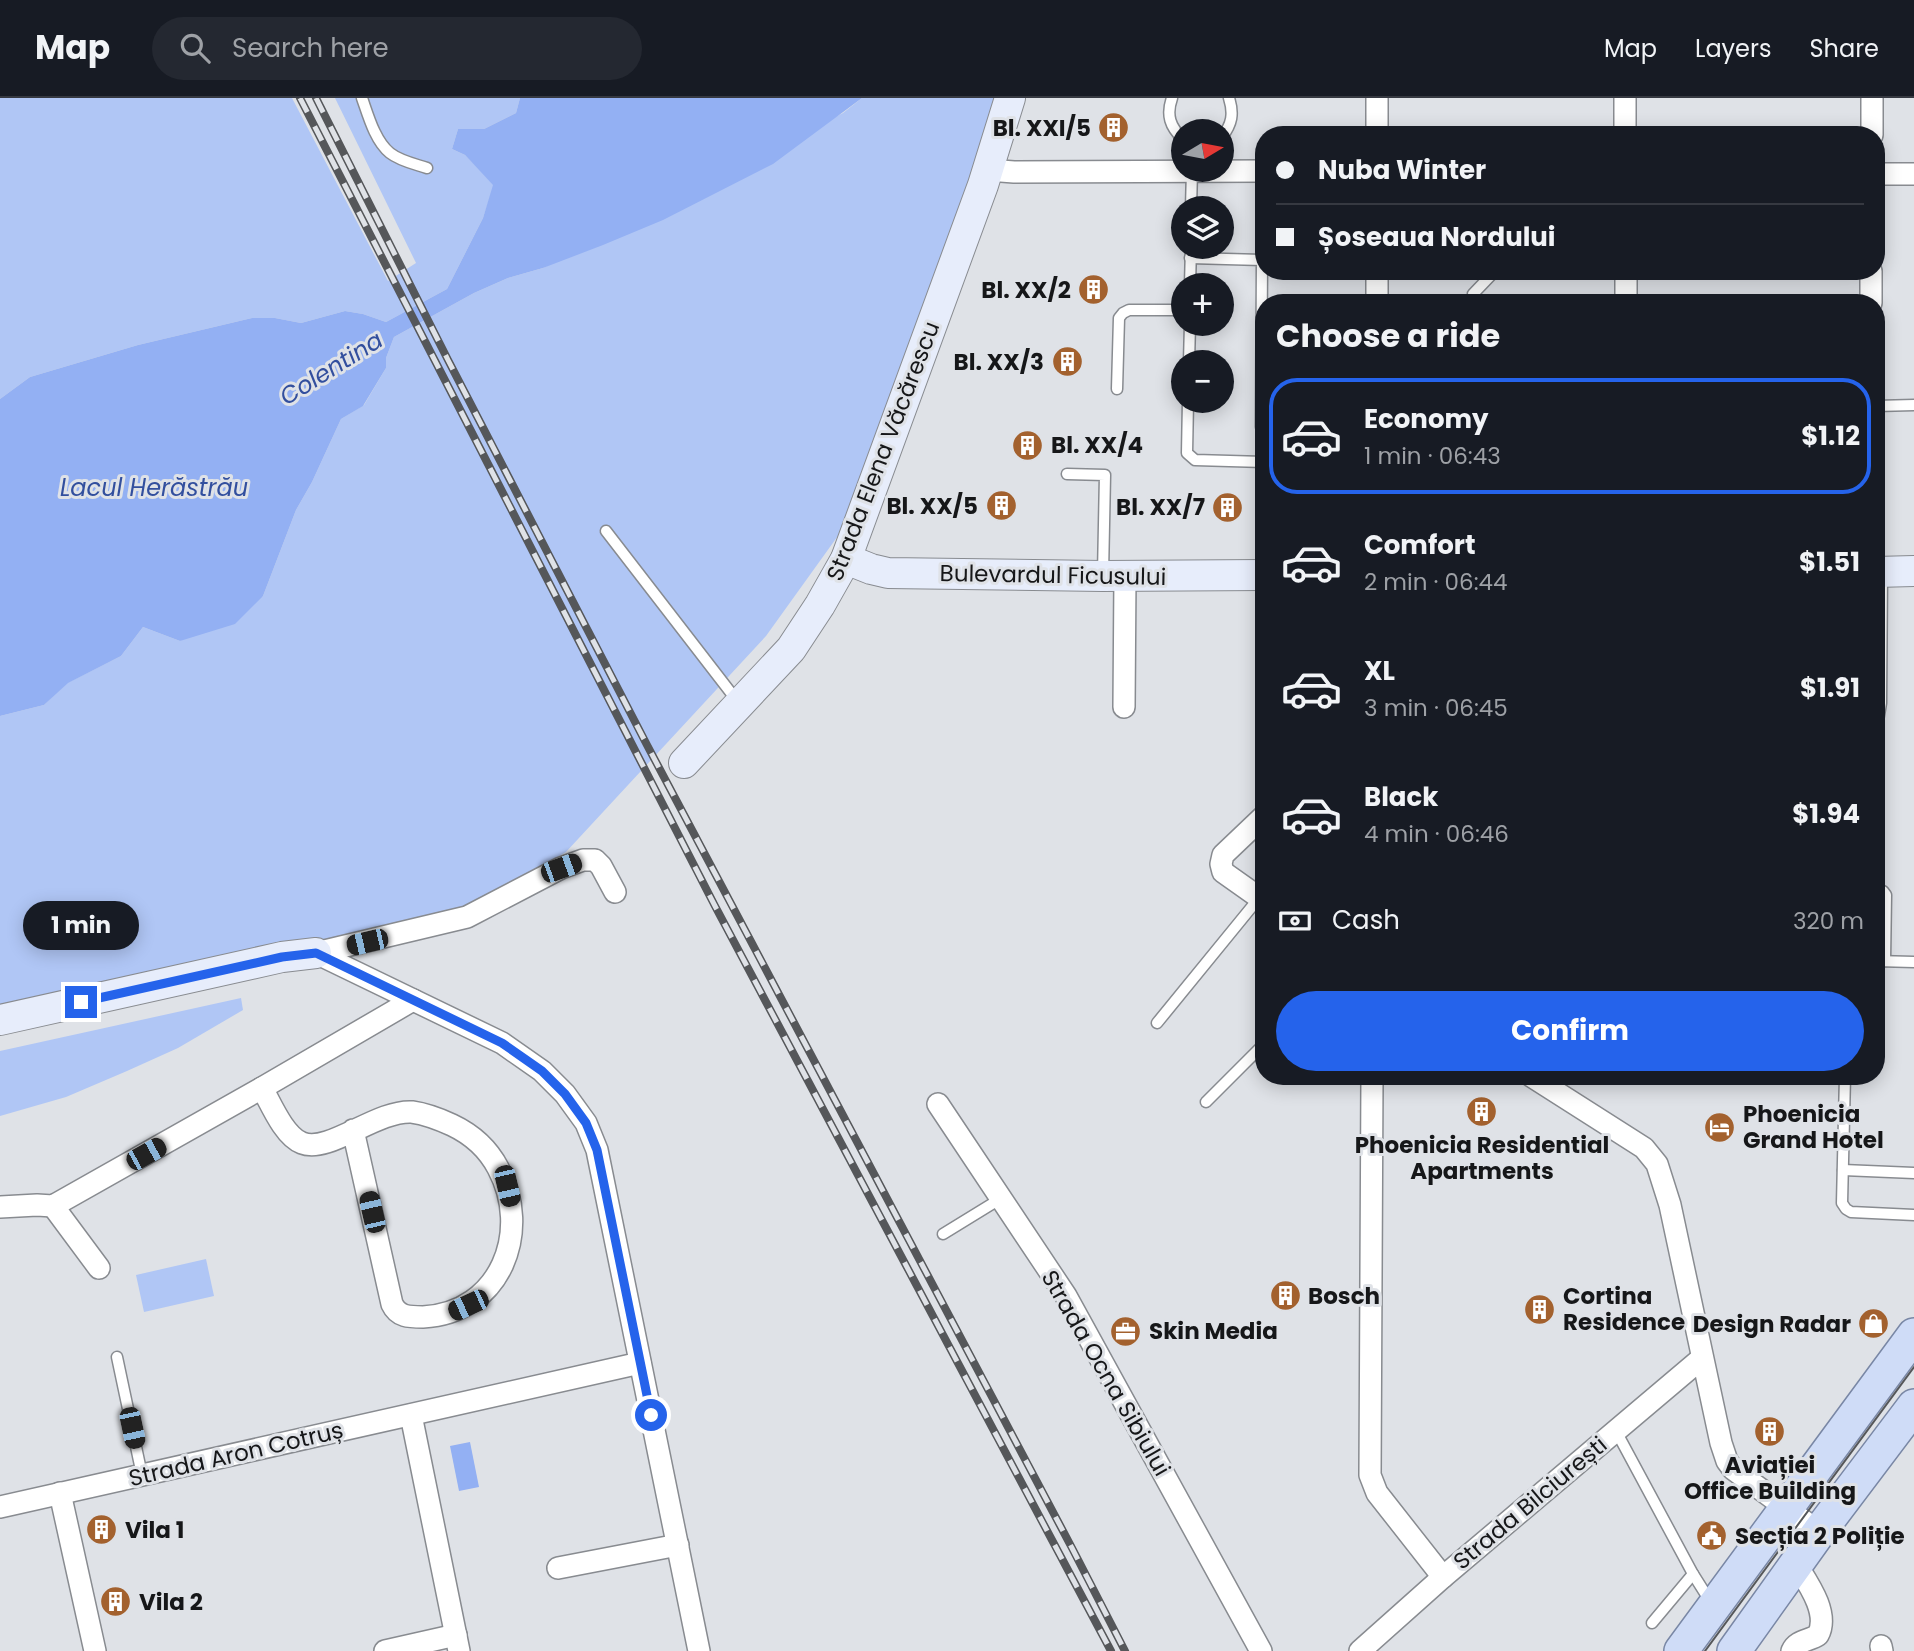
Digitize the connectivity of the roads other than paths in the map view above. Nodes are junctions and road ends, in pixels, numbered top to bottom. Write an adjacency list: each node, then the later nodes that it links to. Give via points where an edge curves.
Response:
1 (362, 98): 13 (lane, via 374,130 390,153)
2 (1010, 98): 14 (street, Strada Elena Văcărescu)
3 (1172, 98): 9 (lane)
4 (1229, 98): 8 (lane)
5 (1377, 98): 10 (street)
6 (1625, 98): 11 (street)
7 (1872, 98): 12 (street)
8 (1232, 119)
9 (1171, 124)
10 (1377, 126)
11 (1625, 126)
12 (1872, 126)
13 (427, 168)
14 (988, 170): 15 (street); 32 (street, Strada Elena Văcărescu)
15 (1171, 170)
16 (1234, 171): 17 (street)
17 (1255, 171)
18 (1885, 174): 19 (street)
19 (1914, 174)
20 (1234, 257): 21 (lane)
21 (1255, 259)
22 (1486, 280): 23 (lane)
23 (1473, 294)
24 (1171, 310): 25 (lane, via 1129,310 1119,318)
25 (1117, 389)
26 (1914, 405): 27 (lane)
27 (1885, 406)
28 (1188, 413): 29 (lane, via 1190,457)
29 (1255, 462)
30 (1067, 474): 36 (lane, via 1105,475)
31 (606, 531): 37 (lane)
32 (846, 559): 36 (street, Bulevardul Ficusului, via 888,573); 37 (street, Strada Elena Văcărescu, via 791,649)
33 (1914, 571): 34 (street)
34 (1885, 572)
35 (1255, 575): 36 (street, Bulevardul Ficusului)
36 (1114, 576): 38 (street)
37 (739, 704): 39 (street, Strada Elena Văcărescu)
38 (1124, 707)
39 (684, 763)
40 (1255, 825): 42 (street, via 1223,855 1221,863 1223,872)
41 (614, 892): 44 (street, via 601,866 595,860 583,860 467,917)
42 (1255, 895)
43 (1255, 906): 49 (lane)
44 (316, 953): 47 (street); 48 (street)
45 (1885, 961): 46 (lane)
46 (1914, 962)
47 (413, 1000): 54 (street); 69 (street, via 502,1043 542,1071 586,1123 597,1150)
48 (0, 1020)
49 (1157, 1023)
50 (1255, 1053): 55 (lane)
51 (1372, 1085): 82 (street, via 1370,1475 1377,1493)
52 (1545, 1085): 68 (street, via 1644,1148 1657,1164)
53 (1845, 1085): 58 (lane)
54 (262, 1088): 57 (street, via 289,1136 303,1144 329,1141); 61 (street)
55 (1206, 1102)
56 (938, 1104): 60 (street, Strada Ocna Sibiului)
57 (353, 1130): 57 (street, via 410,1112 435,1117 480,1143 497,1165 512,1209 511,1234 496,1278 468,1305 432,1316 396,1312)
58 (1843, 1170): 59 (lane); 63 (lane, via 1846,1209)
59 (1914, 1173)
60 (1000, 1199): 64 (lane); 89 (street, Strada Ocna Sibiului, via 1066,1296)
61 (53, 1206): 62 (street); 65 (street)
62 (0, 1207)
63 (1914, 1215)
64 (943, 1234)
65 (99, 1268)
66 (1914, 1335): 76 (main road)
67 (117, 1357): 73 (lane)
68 (1702, 1358): 72 (street, Strada Bilciurești); 76 (street, via 1727,1461)
69 (640, 1363): 71 (street, Strada Aron Cotruș); 78 (street)
70 (1914, 1406): 77 (main road)
71 (411, 1415): 73 (street, Strada Aron Cotruș); 85 (street)
72 (1616, 1431): 81 (lane); 82 (street, Strada Bilciurești)
73 (142, 1475): 74 (street, Strada Aron Cotruș)
74 (60, 1493): 75 (street, Strada Aron Cotruș); 86 (street)
75 (0, 1507)
76 (1787, 1507): 77 (street); 83 (main road)
77 (1819, 1532): 79 (main road)
78 (678, 1545): 80 (street); 88 (street)
79 (1796, 1563): 92 (main road); 93 (street, via 1822,1624 1818,1635 1795,1645)
80 (558, 1568)
81 (1693, 1574): 83 (lane); 84 (lane)
82 (1443, 1577): 90 (street, Strada Bilciurești)
83 (1713, 1607): 91 (main road)
84 (1652, 1623)
85 (457, 1643): 87 (street)
86 (95, 1651)
87 (385, 1651)
88 (699, 1651)
89 (1261, 1651)
90 (1360, 1651)
91 (1681, 1651)
92 (1734, 1651)
93 (1792, 1651)

